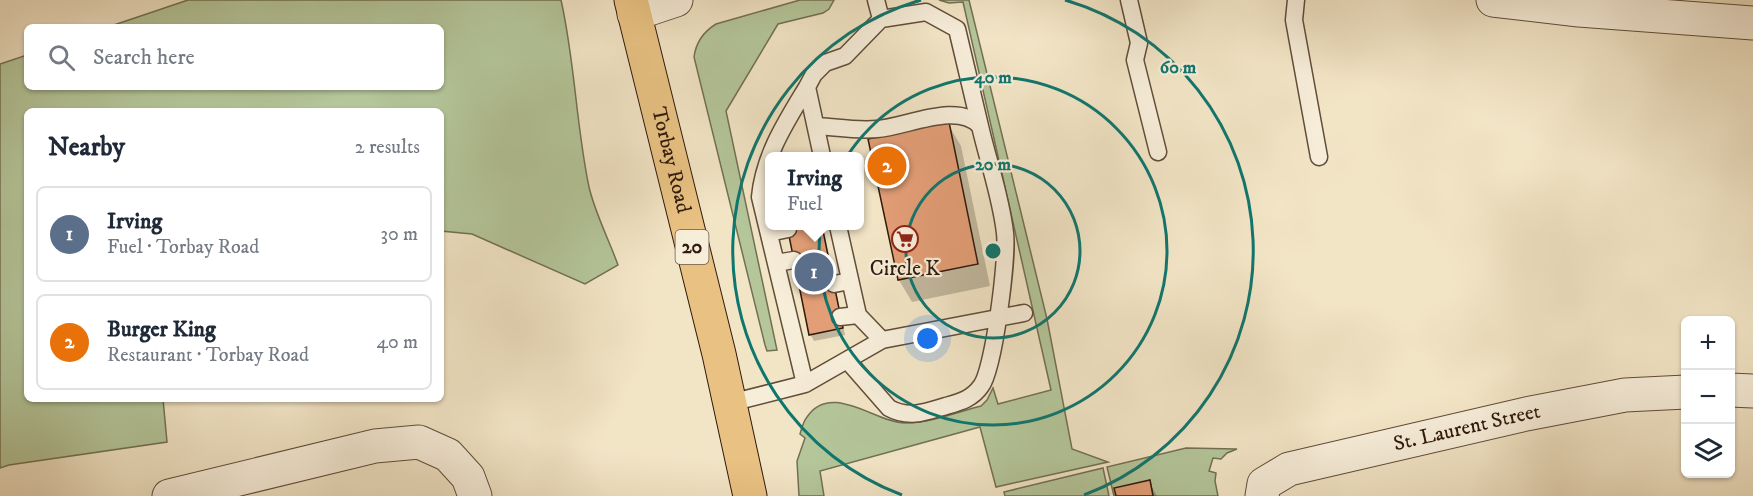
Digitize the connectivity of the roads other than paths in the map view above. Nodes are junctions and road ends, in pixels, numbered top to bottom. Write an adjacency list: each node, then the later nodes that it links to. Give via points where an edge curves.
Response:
1 (676, 0): 6 (street)
2 (876, 0): 7 (lane)
3 (1129, 0): 14 (lane, via 1139,43 1135,60)
4 (1296, 0): 15 (lane, via 1294,20)
5 (1492, 0): 8 (street)
6 (633, 7): 34 (main road, Torbay Road / 20)
7 (880, 19): 9 (lane, via 845,56 825,63); 11 (lane, via 926,12 957,29)
8 (1753, 23)
9 (807, 87): 10 (lane); 12 (lane)
10 (816, 126): 11 (lane, via 876,129 957,114); 13 (lane)
11 (980, 126): 27 (lane, via 1005,234 1006,256)
12 (771, 152)
13 (821, 152)
14 (1158, 152)
15 (1319, 157)
16 (765, 172): 17 (lane, via 760,197)
17 (765, 204)
18 (769, 230): 21 (lane)
19 (783, 230): 21 (lane)
20 (837, 230): 25 (lane, via 835,253 842,283)
21 (769, 233): 23 (lane)
22 (794, 260): 23 (lane)
23 (776, 263): 30 (lane, via 792,292)
24 (1024, 313): 27 (lane)
25 (858, 315): 26 (lane); 28 (lane)
26 (840, 317)
27 (997, 318): 28 (lane); 29 (lane, via 990,364 976,393 967,400 918,414 889,408)
28 (882, 340): 29 (lane)
29 (847, 360): 30 (lane)
30 (805, 384): 34 (lane)
31 (1735, 390): 32 (street)
32 (1753, 391)
33 (1681, 392): 38 (street, St. Laurent Street, via 1625,395 1526,414 1289,469 1264,484)
34 (730, 403): 37 (main road, Torbay Road / 20)
35 (169, 496): 36 (street, via 375,446 419,442 448,455 468,477)
36 (475, 496)
37 (750, 496)
38 (1262, 496)

